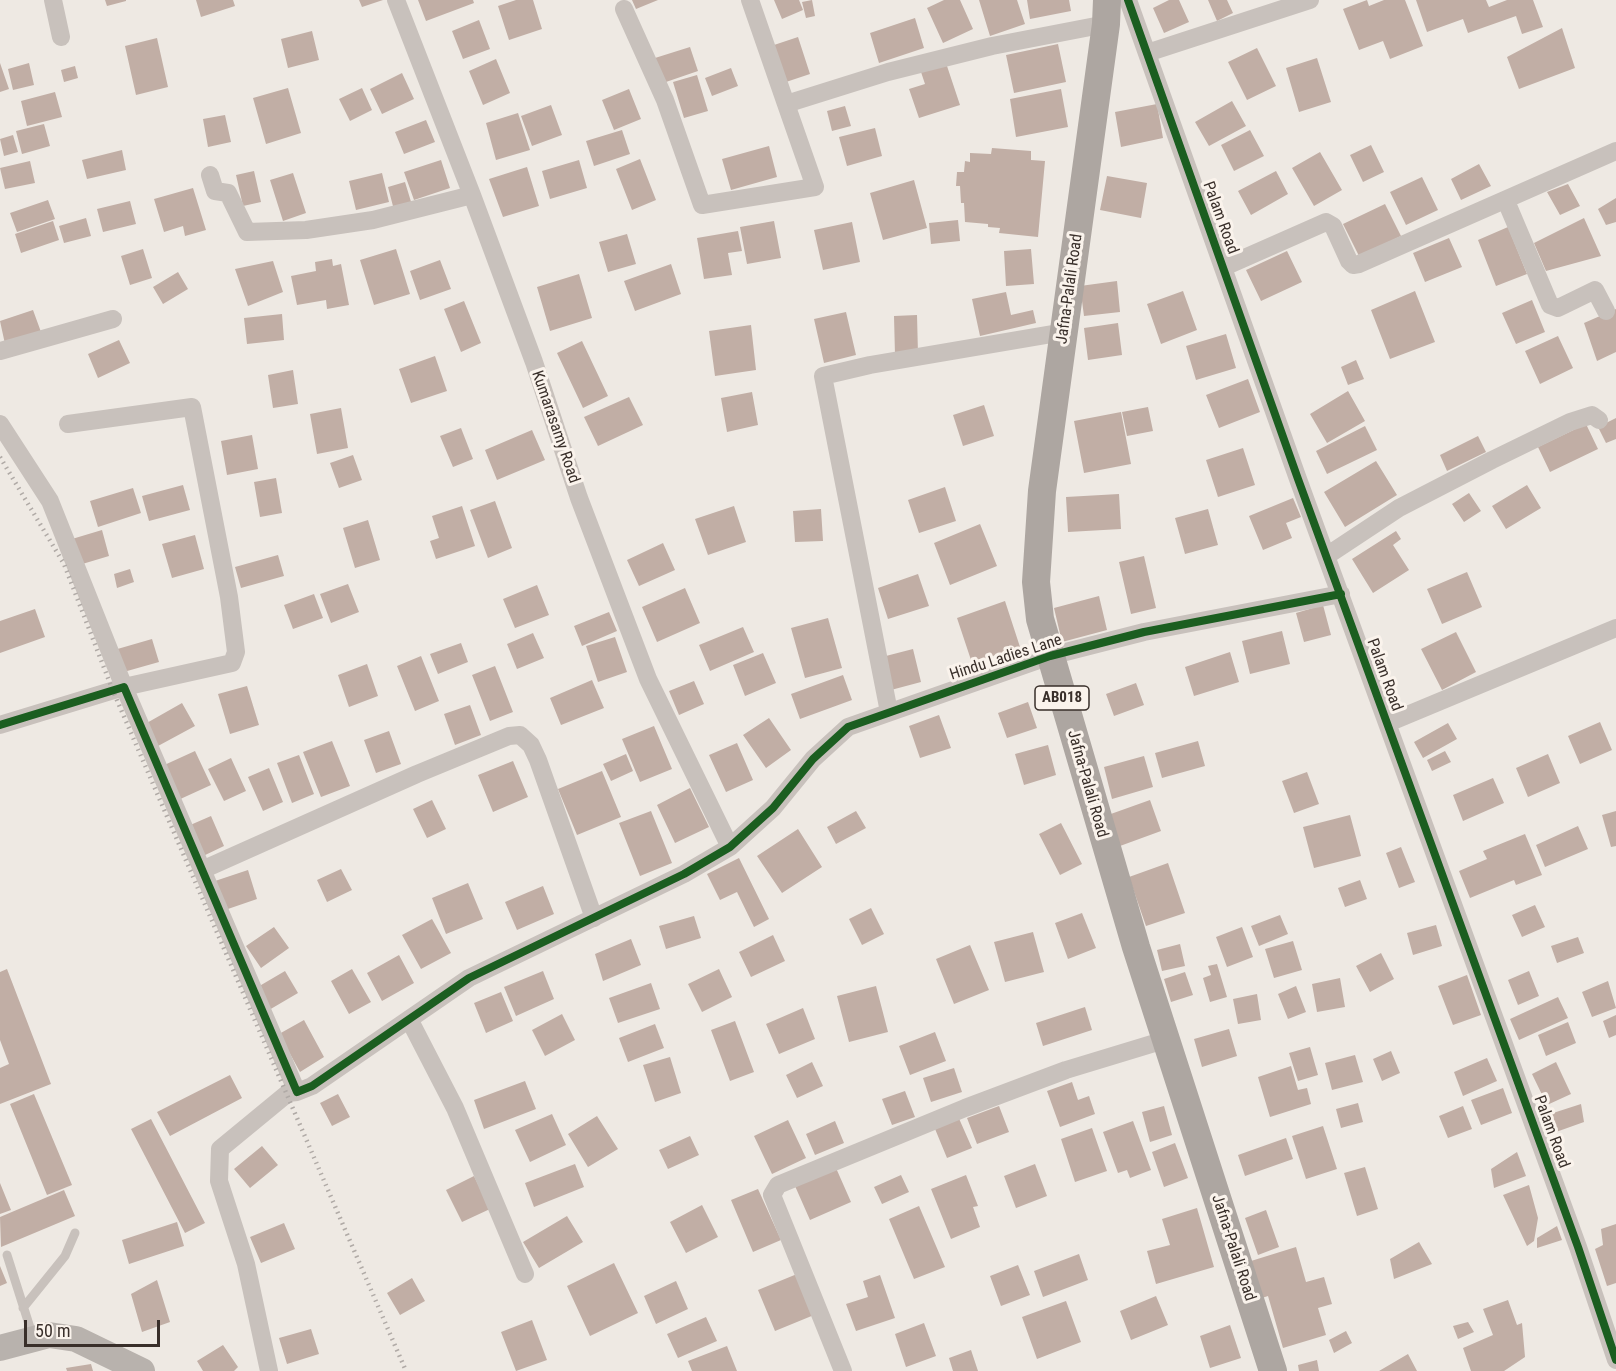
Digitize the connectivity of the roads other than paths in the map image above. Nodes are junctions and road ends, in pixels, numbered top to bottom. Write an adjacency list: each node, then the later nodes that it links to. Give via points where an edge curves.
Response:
1 (53, 0): 8 (street)
2 (396, 0): 13 (street, Kumarasamy Road)
3 (750, 0): 10 (street)
4 (1128, 0): 9 (street, Palam Road)
5 (1310, 0): 9 (street)
6 (624, 9): 10 (street, via 665,100 702,205 814,188)
7 (1107, 12): 10 (street); 18 (main road, Jafna-Palali Road / AB018)
8 (61, 37)
9 (1147, 53): 15 (street, Palam Road)
10 (786, 104)
11 (1616, 151): 14 (street)
12 (210, 175): 13 (street, via 215,191 228,193 247,232 306,230 373,220)
13 (472, 195): 31 (street, Kumarasamy Road, via 648,679)
14 (1506, 201): 15 (street, via 1359,264 1349,261 1333,226 1326,222); 16 (street, via 1550,305 1558,308 1595,290)
15 (1224, 267): 23 (street, Palam Road)
16 (1606, 311)
17 (113, 319): 19 (street)
18 (1064, 332): 26 (main road, Jafna-Palali Road / AB018, via 1042,491 1036,582); 28 (street, via 823,376)
19 (0, 351)
20 (1599, 420): 23 (street, via 1592,415 1570,423 1492,460 1399,507)
21 (0, 424): 27 (street, via 50,501)
22 (68, 424): 27 (street, via 192,407 229,597 236,659 224,667)
23 (1328, 555): 24 (street, Palam Road)
24 (1341, 594): 26 (street, Hindu Ladies Lane, via 1144,632); 29 (street, Palam Road)
25 (1616, 628): 29 (street)
26 (1050, 656): 28 (street, Hindu Ladies Lane); 35 (main road, Jafna-Palali Road / AB018)
27 (124, 687): 30 (street); 32 (street)
28 (889, 712): 31 (street, Hindu Ladies Lane, via 848,727 813,759 773,808)
29 (1388, 723): 43 (street, Palam Road)
30 (0, 725)
31 (730, 847): 33 (street, Hindu Ladies Lane)
32 (202, 870): 33 (street, via 417,774 520,735 531,745 538,760); 36 (street)
33 (594, 918): 34 (street, Hindu Ladies Lane, via 469,978)
34 (409, 1019): 36 (street, Hindu Ladies Lane, via 312,1086); 39 (street, via 455,1108)
35 (1167, 1039): 46 (street, via 985,1100 778,1185 772,1195); 47 (main road, Jafna-Palali Road / AB018)
36 (297, 1092): 45 (street, Hindu Ladies Lane, via 288,1093 220,1149 219,1181 246,1264)
37 (75, 1233): 40 (lane, via 65,1256)
38 (7, 1255): 40 (lane)
39 (525, 1274)
40 (23, 1308): 41 (lane)
41 (33, 1339): 42 (main road); 44 (main road, via 49,1335 76,1340)
42 (0, 1348)
43 (1616, 1360)
44 (142, 1371)
45 (269, 1371)
46 (843, 1371)
47 (1273, 1371)

